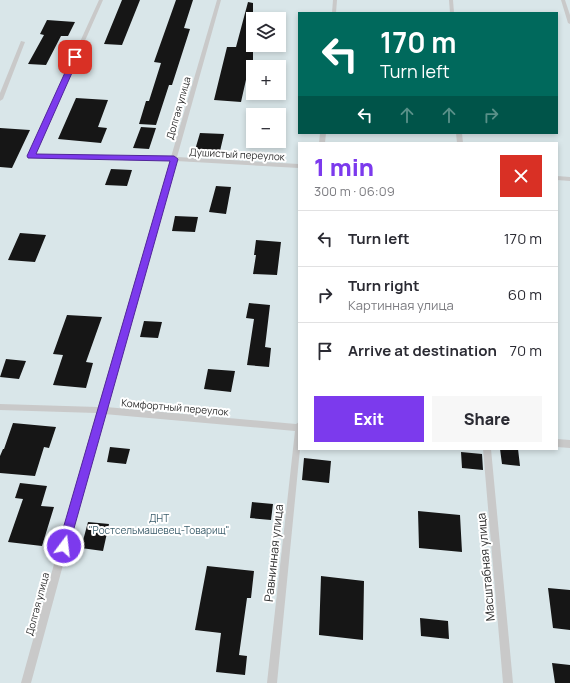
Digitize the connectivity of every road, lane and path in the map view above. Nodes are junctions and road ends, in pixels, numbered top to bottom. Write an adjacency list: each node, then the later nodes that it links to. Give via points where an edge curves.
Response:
1 (101, 0): 11 (lane, Душистый переулок, via 31,156)
2 (219, 0): 11 (lane, Долгая улица)
3 (335, 0): 6 (lane)
4 (451, 0): 7 (lane)
5 (563, 0): 8 (lane)
6 (334, 12)
7 (452, 12)
8 (570, 23)
9 (23, 42): 10 (lane)
10 (0, 98)
11 (174, 159): 12 (lane, Душистый переулок); 16 (lane, Долгая улица)
12 (298, 166)
13 (558, 178): 14 (lane)
14 (570, 179)
15 (0, 407): 16 (lane, Комфортный переулок)
16 (101, 410): 17 (lane, Комфортный переулок); 22 (lane, Долгая улица)
17 (298, 427)
18 (298, 436): 23 (lane, Равнинная улица)
19 (558, 443): 20 (lane)
20 (570, 444)
21 (487, 450): 24 (lane, Масштабная улица)
22 (26, 683)
23 (272, 683)
24 (508, 683)

